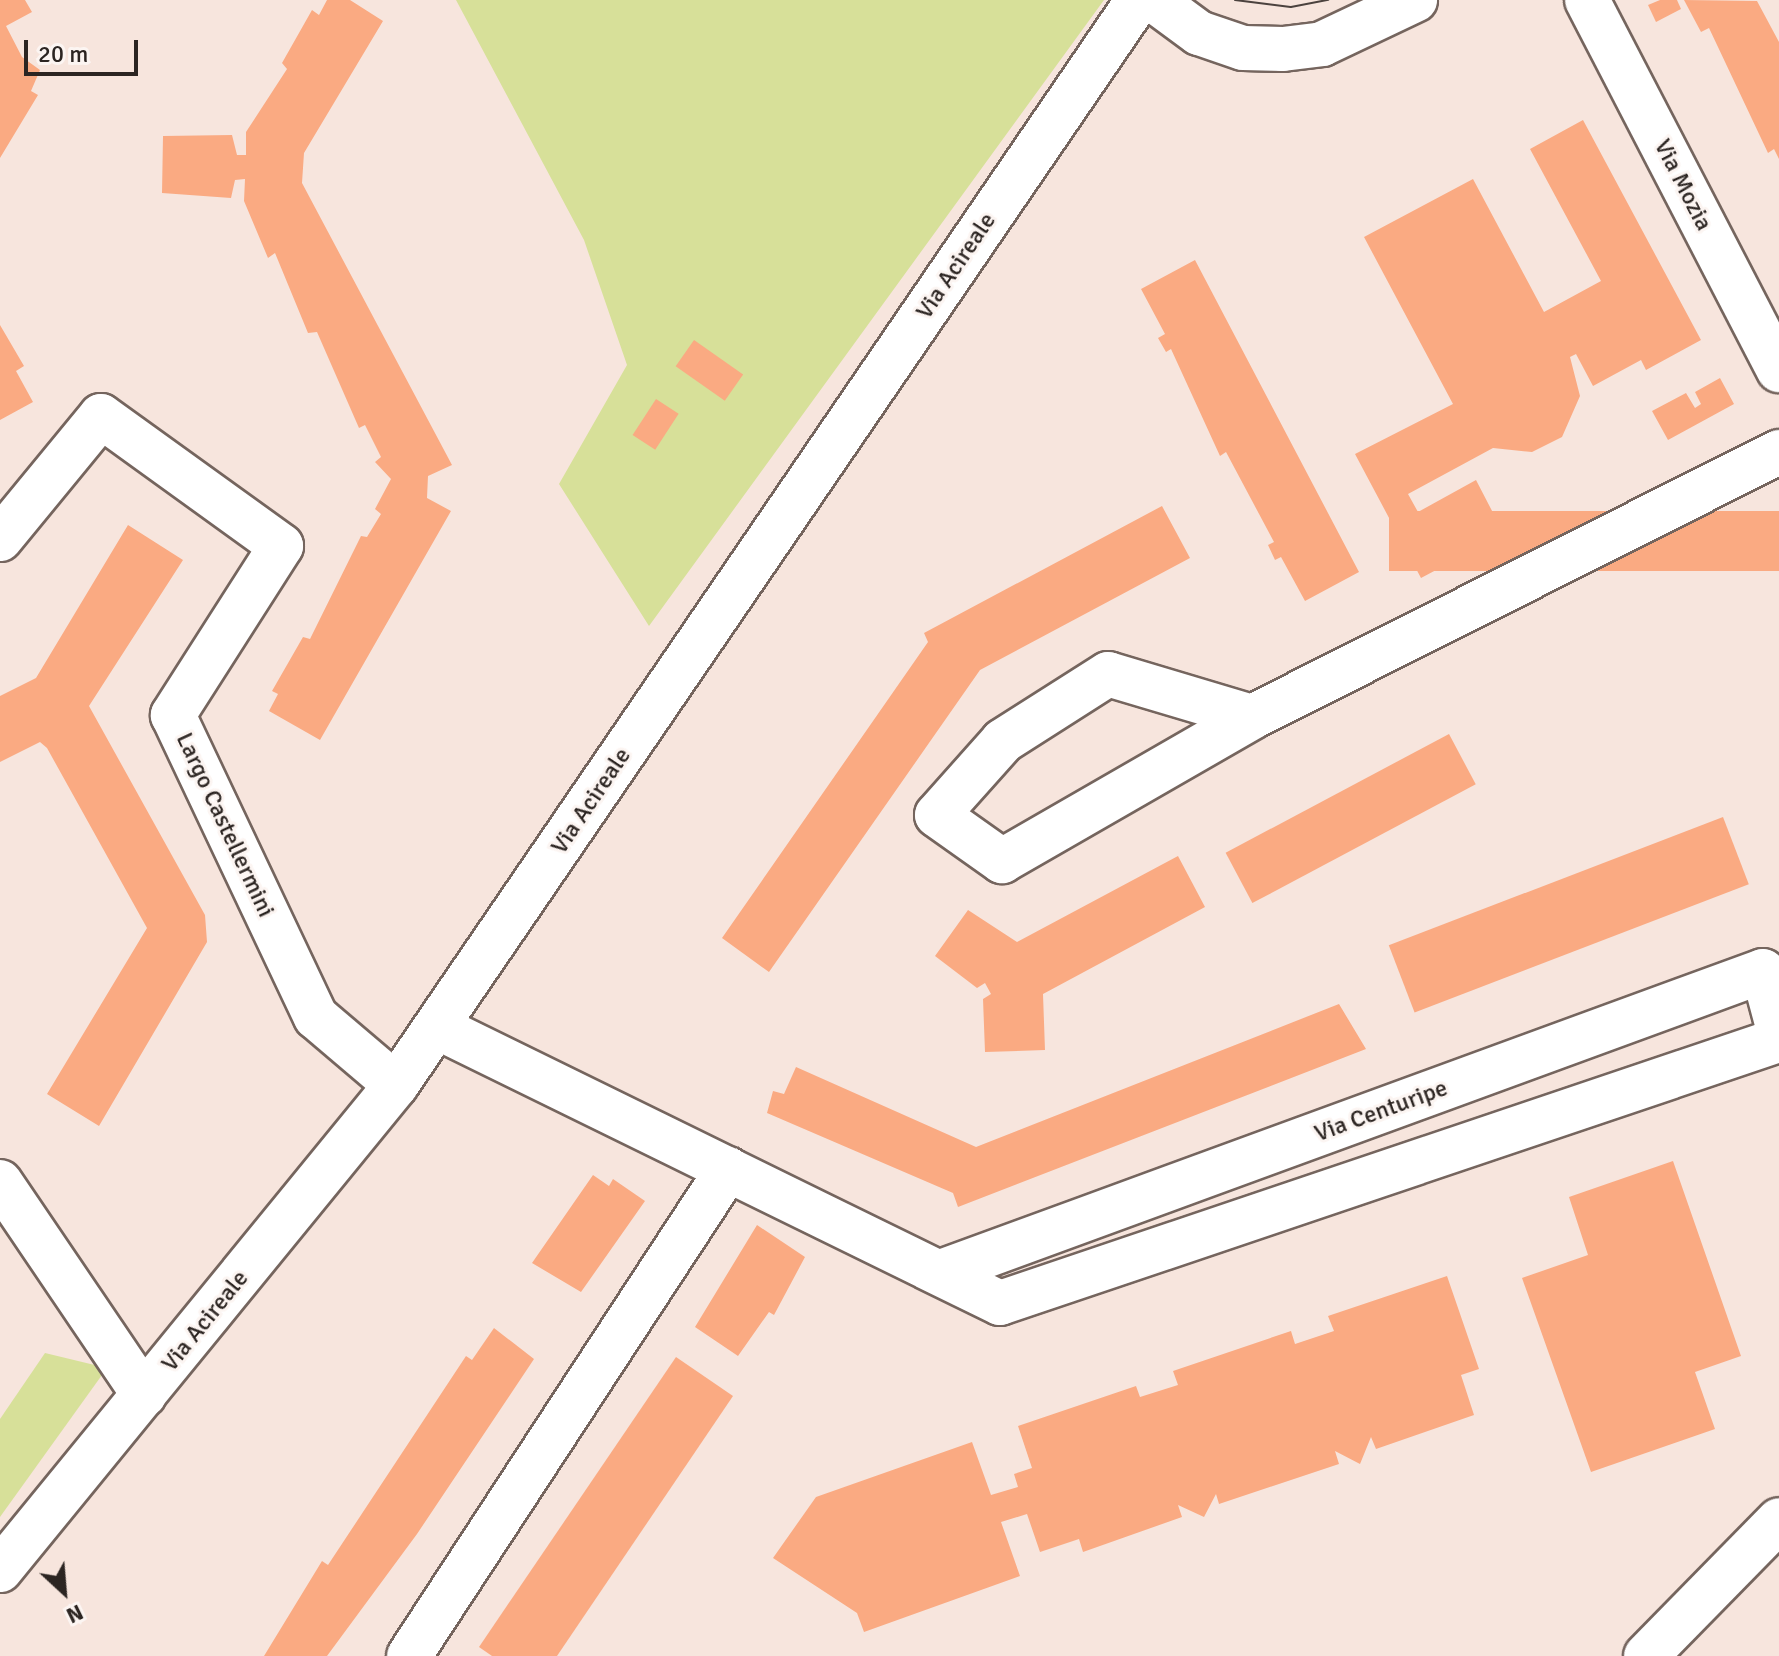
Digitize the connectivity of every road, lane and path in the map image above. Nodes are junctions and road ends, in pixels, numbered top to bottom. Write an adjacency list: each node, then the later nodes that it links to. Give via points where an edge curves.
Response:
1 (1138, 0): 10 (street, Via Acireale)
2 (1154, 0): 3 (street, via 1199,33 1243,48 1283,49 1322,44)
3 (1415, 0)
4 (1587, 0): 5 (street, Via Mozia)
5 (1779, 370)
6 (1779, 452): 8 (street)
7 (0, 539): 13 (street, Largo Castellermini, via 101,416 281,546 173,715 316,1017)
8 (1252, 717): 8 (street, via 1108,674 1003,741 937,815 1002,861)
9 (1771, 967): 11 (street, Via Centuripe); 16 (street, Via Centuripe)
10 (437, 1027): 13 (street, Via Acireale); 14 (street)
11 (1779, 1031)
12 (1779, 1040): 16 (street, via 1000,1303)
13 (396, 1085): 17 (street, Via Acireale)
14 (728, 1169): 16 (street); 20 (street)
15 (0, 1182): 17 (street)
16 (941, 1272)
17 (144, 1395): 19 (street, Via Acireale)
18 (1779, 1520): 21 (street)
19 (0, 1570)
20 (409, 1656)
21 (1646, 1656)

